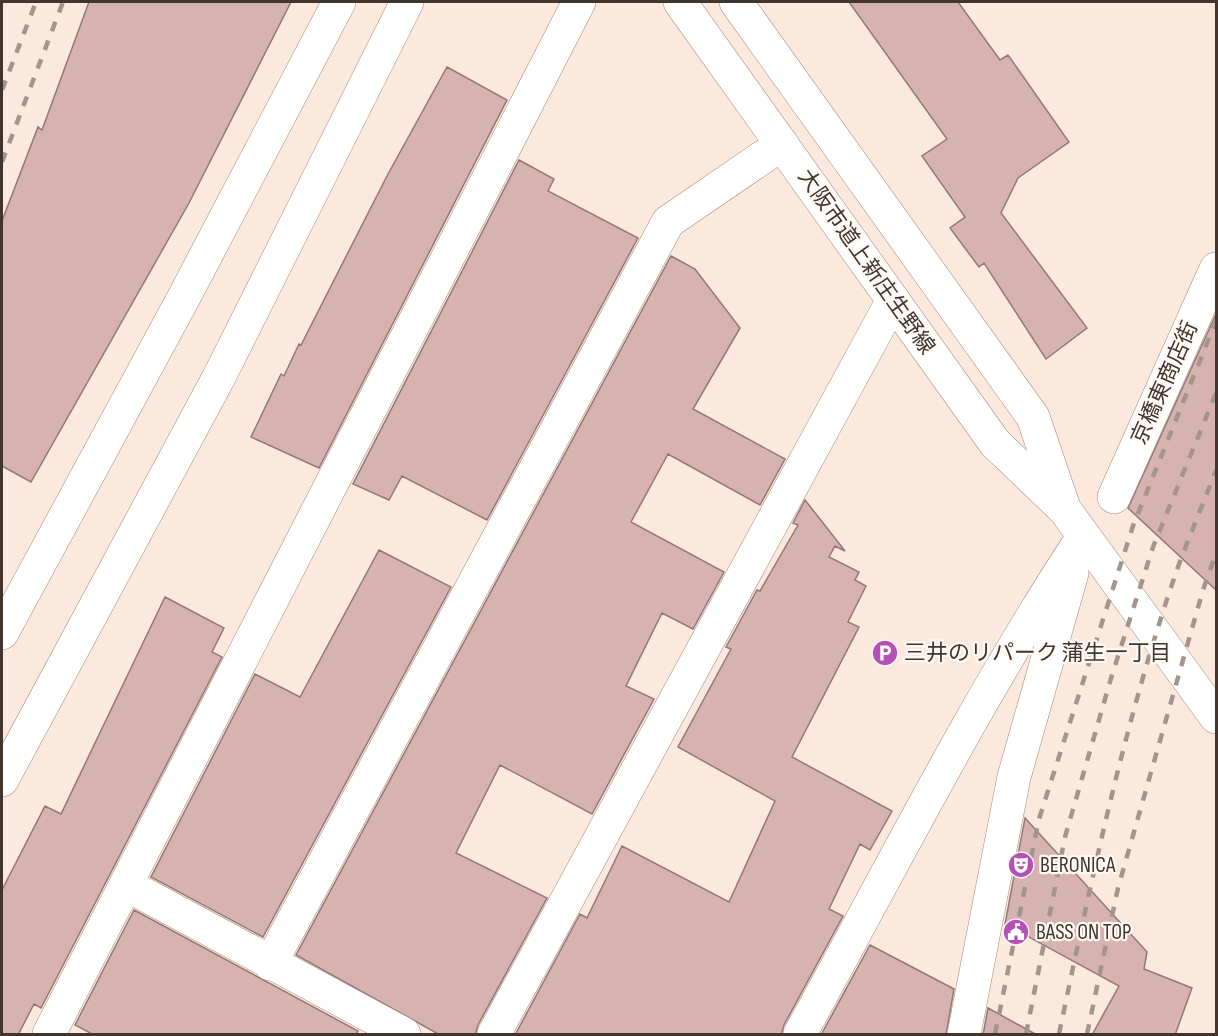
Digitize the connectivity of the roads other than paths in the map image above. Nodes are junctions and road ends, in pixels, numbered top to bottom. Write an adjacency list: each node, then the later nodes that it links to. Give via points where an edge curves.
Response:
1 (339, 2): 12 (street)
2 (407, 2): 14 (street, via 219,377)
3 (579, 2): 15 (street)
4 (680, 2): 6 (street, 大阪市道上新庄生野線)
5 (735, 2): 10 (street, 大阪市道上新庄生野線, via 1033,417)
6 (782, 144): 8 (street, 大阪市道上新庄生野線); 16 (street, via 668,222)
7 (1216, 269): 9 (street, 京橋東商店街)
8 (893, 300): 10 (street, 大阪市道上新庄生野線, via 995,443); 19 (street)
9 (1114, 496)
10 (1065, 510): 11 (street, 大阪市道上新庄生野線)
11 (1083, 537): 13 (street, 大阪市道上新庄生野線); 20 (street, via 1050,586 969,728); 21 (street, via 1014,777)
12 (2, 633)
13 (1216, 717)
14 (2, 780)
15 (127, 885): 16 (street); 17 (street)
16 (270, 964): 18 (street)
17 (52, 1034)
18 (404, 1035)
19 (494, 1035)
20 (800, 1035)
21 (964, 1035)

